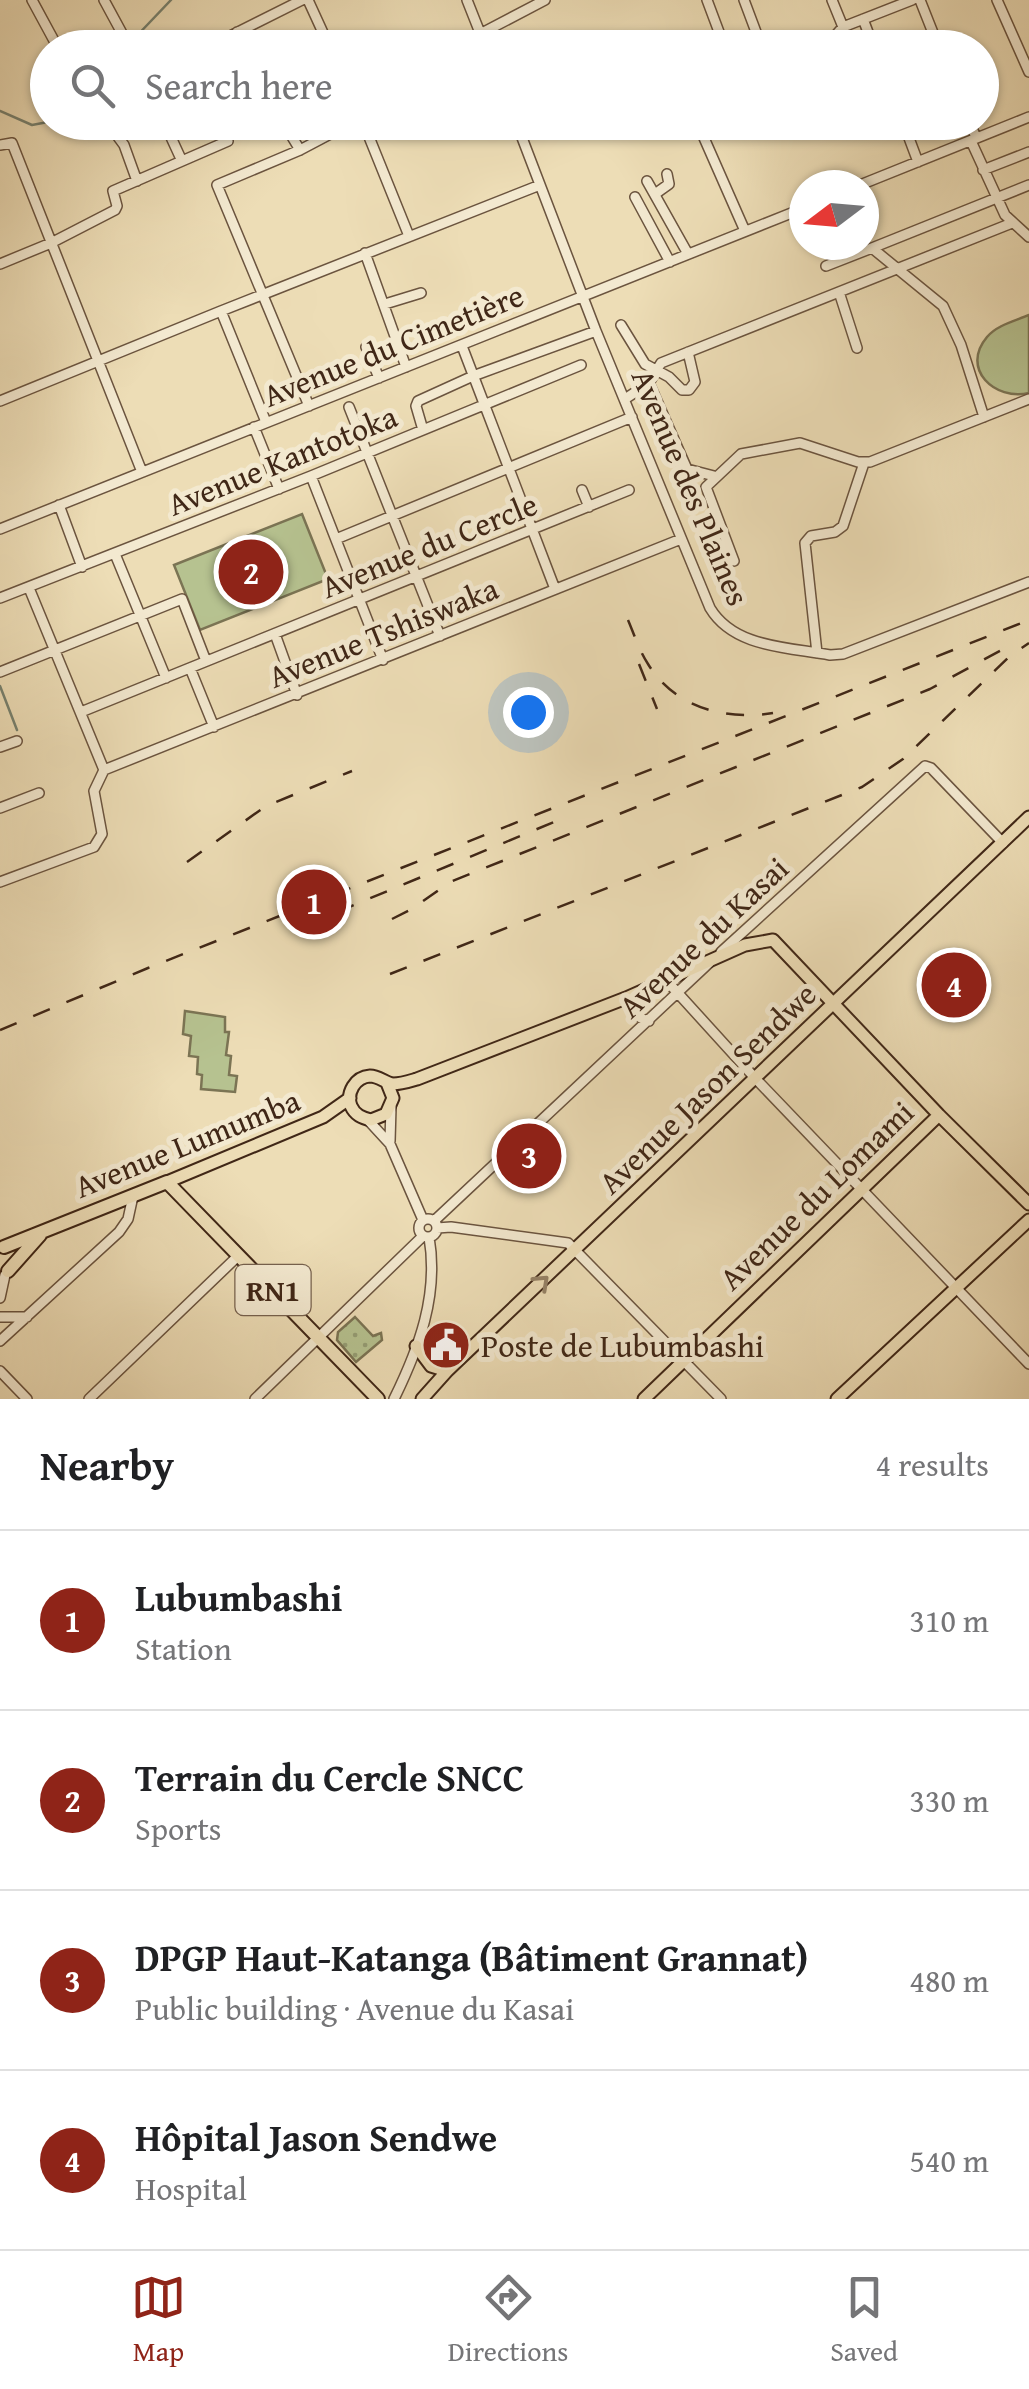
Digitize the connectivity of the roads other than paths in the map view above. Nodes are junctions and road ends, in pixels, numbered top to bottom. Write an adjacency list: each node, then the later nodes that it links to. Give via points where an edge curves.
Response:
1 (32, 0): 14 (street)
2 (104, 0): 15 (street)
3 (305, 0): 16 (street); 17 (street)
4 (466, 0): 18 (street)
5 (545, 0): 19 (street)
6 (707, 0): 20 (street)
7 (744, 0): 21 (street)
8 (832, 0): 13 (street)
9 (912, 0): 12 (street)
10 (920, 0): 24 (street)
11 (997, 0): 25 (street)
12 (863, 19): 13 (street); 23 (street)
13 (843, 27): 22 (street)
14 (48, 30)
15 (121, 30)
16 (241, 30)
17 (321, 30)
18 (478, 30)
19 (488, 30)
20 (718, 30)
21 (755, 30)
22 (840, 30)
23 (867, 30)
24 (932, 30)
25 (1029, 72)
26 (1029, 117): 27 (street)
27 (999, 130)
28 (120, 140): 46 (street)
29 (172, 140): 41 (street)
30 (228, 140): 41 (street)
31 (294, 140): 39 (street)
32 (319, 140): 39 (street)
33 (370, 140): 56 (street)
34 (523, 140): 49 (street, Avenue des Plaines)
35 (705, 140): 55 (street)
36 (910, 140): 42 (street)
37 (974, 140): 42 (street); 43 (street)
38 (0, 144): 58 (street, via 12,144)
39 (300, 150): 70 (street, via 217,185)
40 (1029, 152): 43 (street)
41 (181, 160): 46 (street)
42 (918, 162): 45 (street)
43 (983, 170): 52 (street)
44 (668, 174): 50 (street, via 668,186)
45 (879, 177)
46 (137, 181): 58 (street, via 112,192 117,208)
47 (647, 181): 50 (street)
48 (1029, 184): 52 (street)
49 (540, 185): 56 (street); 71 (street, Avenue des Plaines)
50 (655, 194): 62 (street)
51 (635, 197): 64 (street)
52 (995, 198): 54 (street); 59 (street)
53 (789, 214): 55 (street, Avenue du Cimetière)
54 (1012, 222): 57 (street); 67 (street)
55 (745, 231): 62 (street, Avenue du Cimetière)
56 (409, 236): 61 (street)
57 (1029, 238)
58 (51, 243): 65 (street); 80 (street)
59 (879, 245)
60 (879, 253): 67 (street)
61 (365, 254): 70 (street); 72 (street)
62 (688, 254): 64 (street, Avenue du Cimetière)
63 (841, 260): 66 (street)
64 (670, 262): 71 (street, Avenue du Cimetière)
65 (0, 264)
66 (826, 266)
67 (899, 269): 68 (street); 94 (street, via 944,308)
68 (840, 292): 78 (street); 79 (street)
69 (421, 293): 72 (street)
70 (261, 294): 73 (street); 90 (street)
71 (582, 297): 75 (street, Avenue des Plaines); 76 (street, Avenue du Cimetière)
72 (386, 304): 82 (street)
73 (221, 311): 80 (street); 95 (street)
74 (622, 325): 83 (street, via 640,358)
75 (596, 331): 84 (street); 87 (street, Avenue des Plaines)
76 (462, 346): 82 (street, Avenue du Cimetière); 84 (street)
77 (366, 347): 85 (street)
78 (857, 348)
79 (688, 352): 83 (street); 83 (street, via 695,382 690,390)
80 (98, 361): 89 (street); 101 (street)
81 (581, 365): 91 (street, Avenue Kantotoka)
82 (406, 366): 85 (street, Avenue du Cimetière)
83 (656, 370): 86 (street)
84 (472, 376): 91 (street); 97 (street, via 416,403)
85 (379, 378): 90 (street, Avenue du Cimetière)
86 (650, 383): 87 (street); 103 (street, via 685,466)
87 (625, 399): 93 (street, Avenue des Plaines)
88 (1029, 400): 94 (street)
89 (0, 401)
90 (309, 406): 95 (street, Avenue du Cimetière)
91 (484, 406): 97 (street, Avenue Kantotoka); 100 (street)
92 (349, 407): 98 (street)
93 (632, 417): 100 (street); 113 (street, Avenue des Plaines)
94 (984, 417): 99 (street)
95 (266, 422): 96 (street, Avenue du Cimetière)
96 (254, 427): 101 (street, Avenue du Cimetière); 104 (street)
97 (423, 430): 98 (street, Avenue Kantotoka)
98 (367, 452): 102 (street, Avenue Kantotoka); 109 (street)
99 (864, 462): 103 (street, via 800,443 741,454); 127 (street, via 843,526 805,543)
100 (508, 470): 109 (street); 111 (street)
101 (142, 472): 107 (street, Avenue du Cimetière)
102 (311, 476): 104 (street, Avenue Kantotoka); 112 (street)
103 (714, 476): 115 (street, via 706,491)
104 (279, 489): 114 (street, Avenue Kantotoka)
105 (582, 490): 108 (street)
106 (629, 490): 108 (street, Avenue du Cercle)
107 (59, 505): 110 (street, Avenue du Cimetière); 116 (street)
108 (589, 507): 111 (street, Avenue du Cercle)
109 (392, 516): 112 (street); 117 (street)
110 (0, 529)
111 (532, 530): 117 (street, Avenue du Cercle); 120 (street)
112 (336, 539): 122 (street)
113 (682, 539): 120 (street, Avenue Tshiswaka); 127 (street, Avenue des Plaines, via 710,608 726,628 744,638)
114 (115, 554): 116 (street, Avenue Kantotoka); 123 (street)
115 (734, 561)
116 (82, 567): 119 (street, Avenue Kantotoka)
117 (416, 577): 122 (street, Avenue du Cercle); 125 (street)
118 (1029, 582): 127 (street, Avenue des Plaines, via 849,653)
119 (28, 588): 121 (street, Avenue Kantotoka); 126 (street)
120 (555, 589): 125 (street, Avenue Tshiswaka)
121 (0, 598)
122 (360, 600): 124 (street, Avenue du Cercle); 128 (street)
123 (140, 616): 126 (street); 129 (street, via 182,599); 132 (street)
124 (275, 634): 129 (street, Avenue du Cercle); 133 (street)
125 (440, 636): 128 (street, Avenue Tshiswaka)
126 (55, 650): 131 (street); 134 (street)
127 (817, 652)
128 (383, 660): 133 (street, Avenue Tshiswaka)
129 (206, 662): 130 (street, Avenue du Cercle)
130 (190, 668): 132 (street, Avenue du Cercle); 135 (street)
131 (0, 672)
132 (166, 678): 134 (street, Avenue du Cercle)
133 (297, 694): 135 (street, Avenue Tshiswaka)
134 (81, 712): 138 (street)
135 (214, 728): 138 (street, Avenue Tshiswaka)
136 (18, 741): 137 (street)
137 (0, 747)
138 (104, 770): 143 (street, via 94,792 100,841)
139 (39, 793): 140 (street)
140 (0, 808)
141 (1029, 817): 142 (main road, Avenue Jason Sendwe)
142 (1003, 843): 144 (street, Avenue du Kasai, via 924,766); 150 (main road, Avenue Jason Sendwe)
143 (0, 882)
144 (756, 922): 145 (street); 146 (street, Avenue du Kasai)
145 (773, 940): 146 (main road); 150 (main road)
146 (715, 957): 147 (main road); 148 (street, Avenue du Kasai)
147 (666, 980): 148 (street); 149 (main road)
148 (676, 994): 151 (street, Avenue du Kasai); 152 (street)
149 (631, 996): 151 (street, via 632,1010); 153 (main road)
150 (835, 1004): 152 (main road, Avenue Jason Sendwe); 157 (main road)
151 (649, 1020): 167 (street, Avenue du Kasai)
152 (755, 1078): 162 (street); 171 (main road, Avenue Jason Sendwe)
153 (418, 1079): 154 (main road); 156 (main road)
154 (387, 1083): 155 (main road, via 365,1077); 156 (main road)
155 (350, 1098): 158 (main road); 159 (main road, Avenue Lumumba)
156 (392, 1104): 158 (main road, via 383,1116); 160 (street)
157 (939, 1114): 162 (main road, Avenue du Lomami); 164 (main road)
158 (362, 1116): 159 (main road); 160 (street)
159 (322, 1117): 161 (main road, Avenue Lumumba)
160 (390, 1144): 165 (street)
161 (167, 1182): 163 (highway, Avenue Lumumba); 172 (highway, RN1)
162 (862, 1188): 174 (street); 181 (main road, Avenue du Lomami)
163 (134, 1196): 168 (highway, Avenue Lumumba); 177 (street, via 124,1226)
164 (1029, 1204)
165 (423, 1220): 167 (street); 169 (street, via 418,1226)
166 (1029, 1220): 174 (main road)
167 (436, 1225): 169 (street, Avenue du Kasai); 171 (street, via 555,1239)
168 (41, 1233): 170 (highway, Avenue Lumumba); 173 (highway, Avenue Lumumba)
169 (426, 1237): 178 (street, Avenue du Kasai); 180 (street, via 433,1282)
170 (2, 1246): 173 (highway, Avenue Lumumba, via 10,1258)
171 (578, 1250): 181 (street); 184 (main road, Avenue Jason Sendwe, one-way to 171)
172 (238, 1255): 178 (highway, RN1); 186 (street)
173 (4, 1275): 175 (street)
174 (957, 1289): 182 (street); 193 (main road)
175 (0, 1298)
176 (0, 1317): 177 (street)
177 (27, 1317): 179 (street)
178 (319, 1338): 187 (street, Avenue du Kasai); 188 (highway, RN1)
179 (0, 1341)
180 (416, 1346): 184 (main road, via 431,1366); 189 (street)
181 (684, 1362): 191 (main road, Avenue du Lomami); 192 (street)
182 (1029, 1364)
183 (0, 1370): 185 (street)
184 (447, 1371): 190 (main road, Avenue Jason Sendwe)
185 (27, 1399)
186 (88, 1399)
187 (255, 1399)
188 (378, 1399)
189 (394, 1399)
190 (422, 1399)
191 (644, 1399)
192 (721, 1399)
193 (837, 1399)

